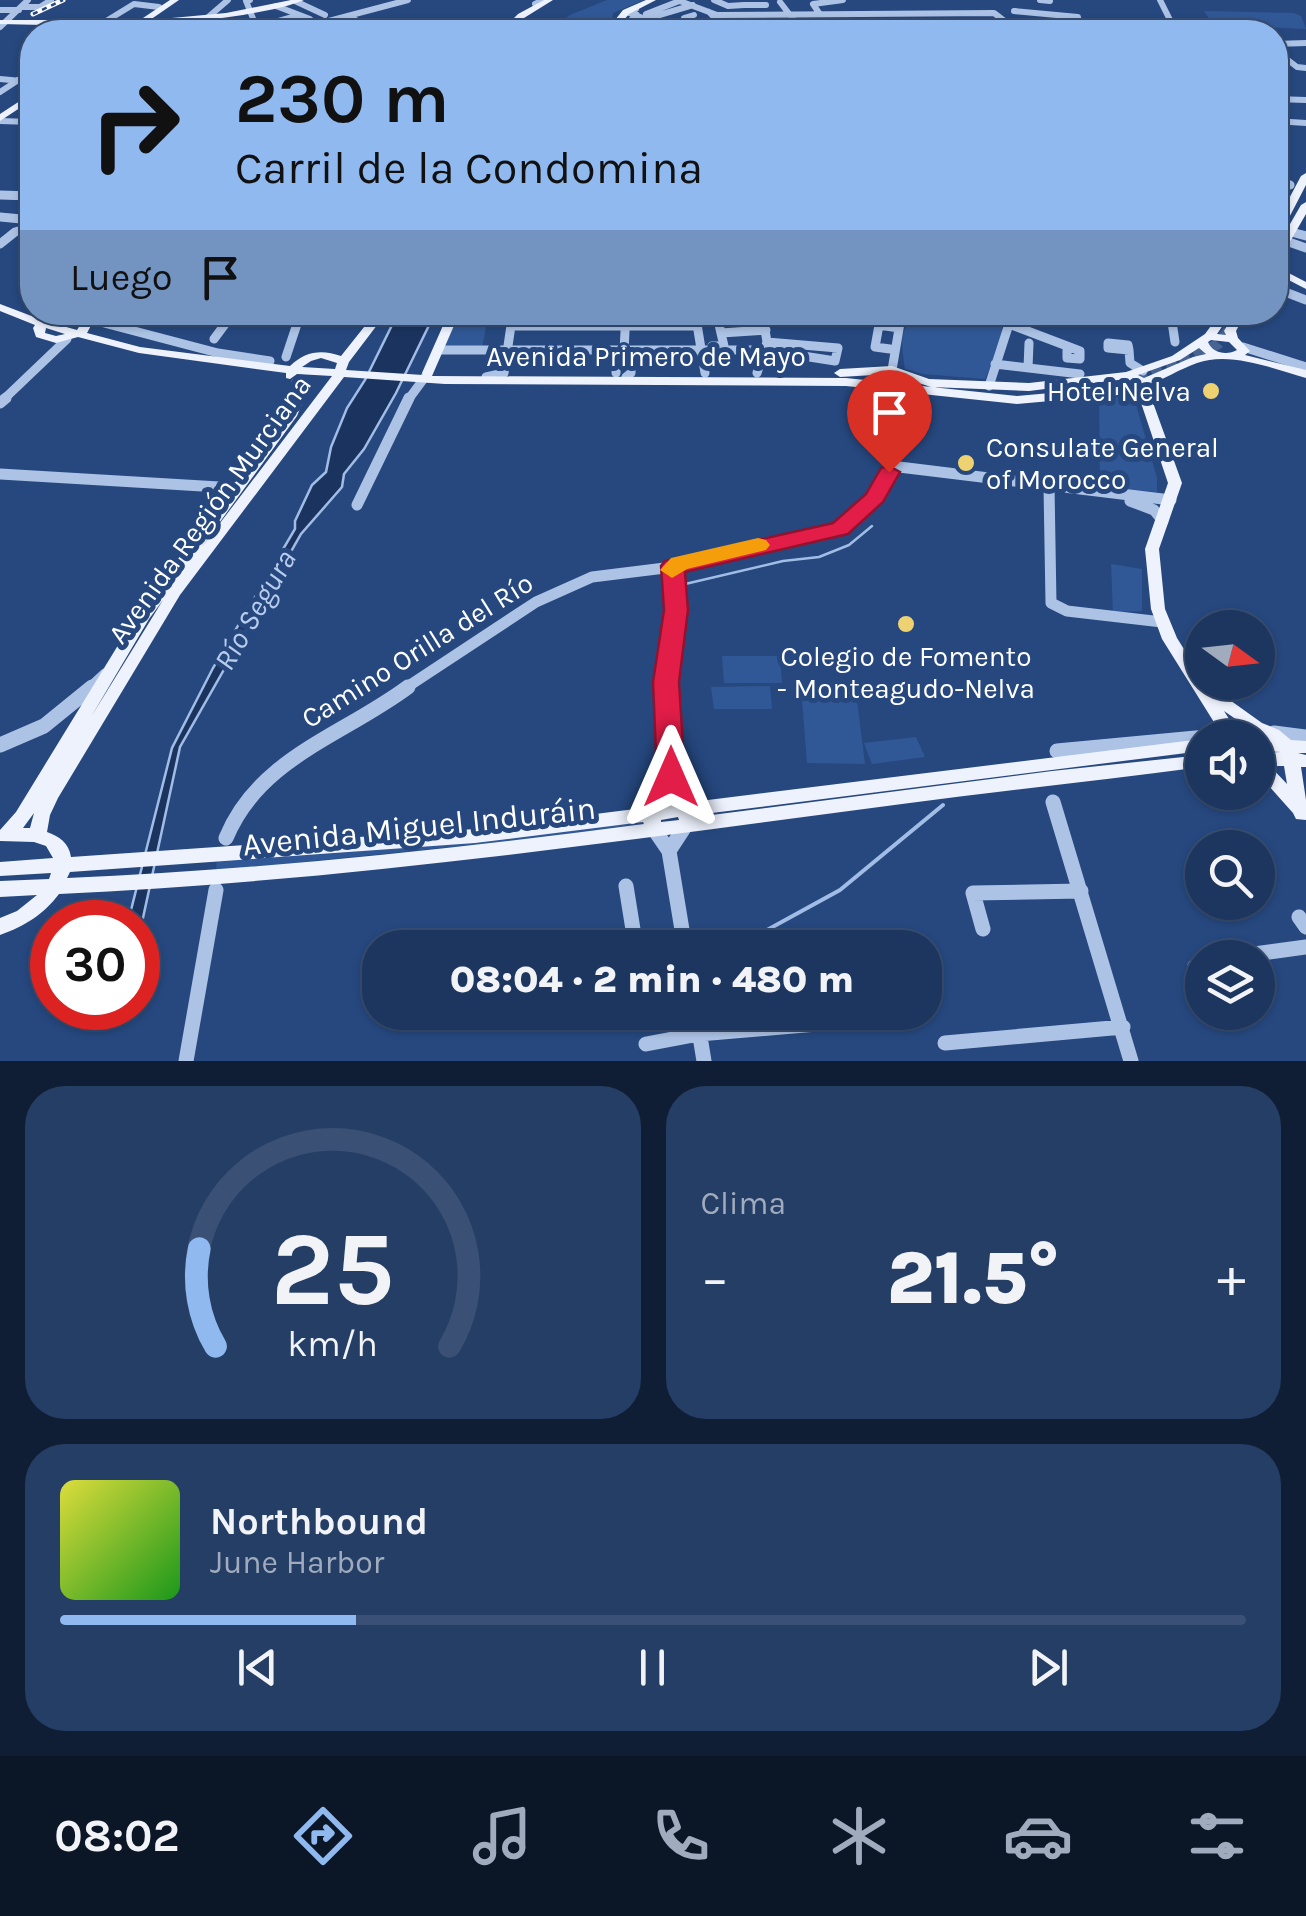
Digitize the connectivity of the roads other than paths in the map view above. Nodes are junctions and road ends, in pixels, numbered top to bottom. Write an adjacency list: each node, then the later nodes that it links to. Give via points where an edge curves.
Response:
1 (28, 0): 21 (street)
2 (51, 0): 21 (street)
3 (228, 0): 45 (street)
4 (652, 0): 29 (main road)
5 (680, 0): 18 (street); 29 (street)
6 (714, 0): 22 (street)
7 (843, 0): 12 (street); 27 (street)
8 (912, 0): 31 (street)
9 (1038, 0): 13 (street); 39 (street)
10 (296, 1): 33 (main road); 33 (street, via 321,14)
11 (397, 1): 14 (street); 34 (street)
12 (828, 1): 17 (street)
13 (1050, 1)
14 (374, 2): 34 (street)
15 (542, 2): 51 (main road)
16 (780, 2): 36 (street)
17 (812, 2): 37 (street)
18 (693, 5): 30 (street); 35 (street)
19 (163, 6): 26 (main road); 42 (street, via 134,4); 43 (main road)
20 (897, 7): 27 (street)
21 (20, 8): 25 (street); 64 (street)
22 (744, 8): 23 (street); 35 (street)
23 (764, 9): 36 (street)
24 (968, 9): 32 (street); 38 (street); 60 (street)
25 (0, 10)
26 (178, 10): 44 (main road)
27 (853, 11): 31 (street); 37 (street); 57 (street)
28 (1014, 11): 39 (street)
29 (638, 12): 30 (street); 52 (main road); 53 (street); 54 (street)
30 (676, 12): 40 (street)
31 (918, 12): 32 (street); 58 (street)
32 (958, 12): 59 (street)
33 (293, 13): 41 (street); 46 (main road); 47 (street)
34 (350, 13): 48 (street); 49 (street); 50 (street)
35 (706, 13): 40 (street); 55 (street)
36 (788, 14): 37 (street); 56 (street)
37 (819, 14)
38 (998, 15): 39 (street); 61 (street)
39 (1033, 16): 62 (street); 63 (street)
40 (684, 18)
41 (267, 19)
42 (108, 20)
43 (148, 20)
44 (154, 20)
45 (205, 20)
46 (256, 20)
47 (276, 20)
48 (321, 20)
49 (331, 20)
50 (354, 20)
51 (517, 20)
52 (624, 20)
53 (631, 20)
54 (644, 20)
55 (714, 20)
56 (792, 20)
57 (855, 20)
58 (924, 20)
59 (961, 20)
60 (977, 20)
61 (1004, 20)
62 (1036, 20)
63 (1078, 20)
64 (2, 24)
65 (1288, 41): 67 (street)
66 (1306, 43): 67 (street)
67 (1290, 44)
68 (0, 79): 69 (street)
69 (18, 81): 70 (street)
70 (0, 92)
71 (1306, 175): 73 (main road); 76 (main road)
72 (1306, 195): 77 (main road)
73 (1288, 202)
74 (1306, 206): 75 (main road)
75 (1302, 220)
76 (1288, 224)
77 (1288, 229)
78 (40, 325): 93 (main road, via 40,335)
79 (226, 325): 104 (street)
80 (298, 325): 117 (street)
81 (361, 325): 112 (main road)
82 (373, 325): 118 (main road, Avenida Región Murciana)
83 (449, 325): 108 (main road)
84 (719, 325): 106 (street, via 724,346)
85 (730, 325): 99 (street)
86 (797, 325): 102 (street)
87 (815, 325): 98 (street)
88 (1009, 325): 115 (street)
89 (1012, 325): 105 (street)
90 (1172, 325): 101 (street)
91 (1217, 325): 100 (main road, Avenida Primero de Mayo)
92 (1233, 325): 107 (main road)
93 (73, 326): 104 (street); 114 (main road, via 180,351); 117 (main road, via 186,358); 132 (street)
94 (511, 326): 95 (street); 110 (street)
95 (625, 326): 96 (street); 111 (street)
96 (698, 326): 106 (street)
97 (896, 327): 126 (street); 126 (street)
98 (814, 330)
99 (765, 331): 102 (street); 102 (street, via 836,361 838,348); 106 (street); 122 (street)
100 (1206, 339): 107 (main road); 113 (main road, via 1204,349); 128 (main road, Avenida Primero de Mayo)
101 (1175, 342)
102 (793, 343)
103 (1029, 343): 116 (street)
104 (214, 345): 114 (street)
105 (1067, 346)
106 (703, 348): 111 (street); 121 (street)
107 (1237, 348): 113 (main road); 119 (main road)
108 (438, 350): 110 (street); 125 (main road)
109 (1129, 350): 128 (street)
110 (508, 351): 111 (street); 120 (street)
111 (624, 351): 123 (street)
112 (328, 356): 117 (main road, via 310,356); 118 (main road)
113 (1218, 356): 128 (main road, Avenida Primero de Mayo)
114 (270, 361): 117 (main road)
115 (995, 364): 116 (street); 130 (street)
116 (1028, 368): 124 (street)
117 (292, 370): 118 (main road); 118 (main road, via 310,384); 136 (main road, Avenida Región Murciana, via 299,396 294,411)
118 (340, 370): 125 (main road); 144 (main road, Avenida Región Murciana)
119 (1306, 371)
120 (504, 372): 123 (main road, Avenida Primero de Mayo); 125 (main road, Avenida Primero de Mayo); 127 (street)
121 (705, 372): 122 (main road, Avenida Primero de Mayo); 123 (main road, Avenida Primero de Mayo)
122 (757, 372): 126 (main road, Avenida Primero de Mayo)
123 (625, 374): 126 (main road, Avenida Primero de Mayo); 127 (main road, Avenida Primero de Mayo, via 595,381)
124 (1080, 374)
125 (422, 377): 127 (main road, Avenida Primero de Mayo); 139 (street)
126 (890, 378): 129 (main road, Avenida Primero de Mayo); 133 (street)
127 (451, 380)
128 (1136, 384): 129 (main road, Avenida Primero de Mayo, via 1017,400); 130 (main road, Avenida Primero de Mayo); 138 (main road, via 1174,477)
129 (921, 385): 130 (main road, Avenida Primero de Mayo); 131 (main road, Avenida Primero de Mayo, via 1012,396)
130 (988, 386)
131 (1103, 387)
132 (0, 404)
133 (891, 466): 135 (street); 141 (street, Camino Orilla del Río, via 875,498 840,529)
134 (0, 474): 136 (street)
135 (1049, 486): 137 (street); 142 (street, via 1051,603 1067,611)
136 (236, 488): 144 (main road, Avenida Región Murciana)
137 (1092, 492): 138 (street); 140 (street, via 1149,508)
138 (1171, 500): 140 (main road)
139 (357, 505)
140 (1163, 520): 142 (main road, via 1152,552)
141 (673, 566): 159 (street, via 676,610 666,682); 164 (street, Camino Orilla del Río, via 592,578 536,602 367,718 278,766 238,809)
142 (1162, 622): 143 (main road)
143 (1185, 658)
144 (119, 668): 151 (street, Avenida Región Murciana, via 60,715); 162 (main road, via 40,816); 163 (main road)
145 (1219, 700): 146 (main road)
146 (1244, 720)
147 (1275, 736): 148 (street)
148 (1306, 737)
149 (1185, 738): 153 (street)
150 (1275, 742): 154 (main road)
151 (0, 745)
152 (1185, 748): 159 (main road, Avenida Miguel Induráin)
153 (1057, 751)
154 (1298, 757): 156 (main road, via 1283,774); 160 (main road, via 1294,794)
155 (1185, 763): 159 (main road, Avenida Miguel Induráin)
156 (1275, 771)
157 (1275, 783): 160 (main road)
158 (1052, 802): 172 (street)
159 (678, 808): 161 (main road, Avenida Miguel Induráin); 161 (main road, via 652,806); 165 (street)
160 (1304, 817)
161 (653, 824): 165 (street); 166 (main road, Avenida Miguel Induráin); 168 (main road, Avenida Miguel Induráin)
162 (38, 835): 163 (main road); 166 (main road)
163 (2, 837)
164 (226, 838)
165 (668, 852): 176 (street)
166 (73, 865): 167 (main road, Avenida Miguel Induráin); 170 (main road)
167 (0, 870)
168 (210, 884): 170 (main road, Avenida Miguel Induráin); 185 (street)
169 (626, 886): 175 (street)
170 (66, 887): 171 (main road, Avenida Miguel Induráin); 173 (main road)
171 (0, 889)
172 (1082, 891): 174 (street, via 973,893); 179 (street)
173 (1, 928)
174 (983, 929)
175 (633, 930)
176 (682, 930)
177 (1306, 946): 178 (street)
178 (1275, 951)
179 (1123, 1026): 183 (street); 187 (street)
180 (698, 1030): 182 (street)
181 (746, 1030): 182 (street)
182 (699, 1034): 184 (street); 186 (street)
183 (945, 1043)
184 (646, 1044)
185 (186, 1061)
186 (704, 1061)
187 (1131, 1061)

